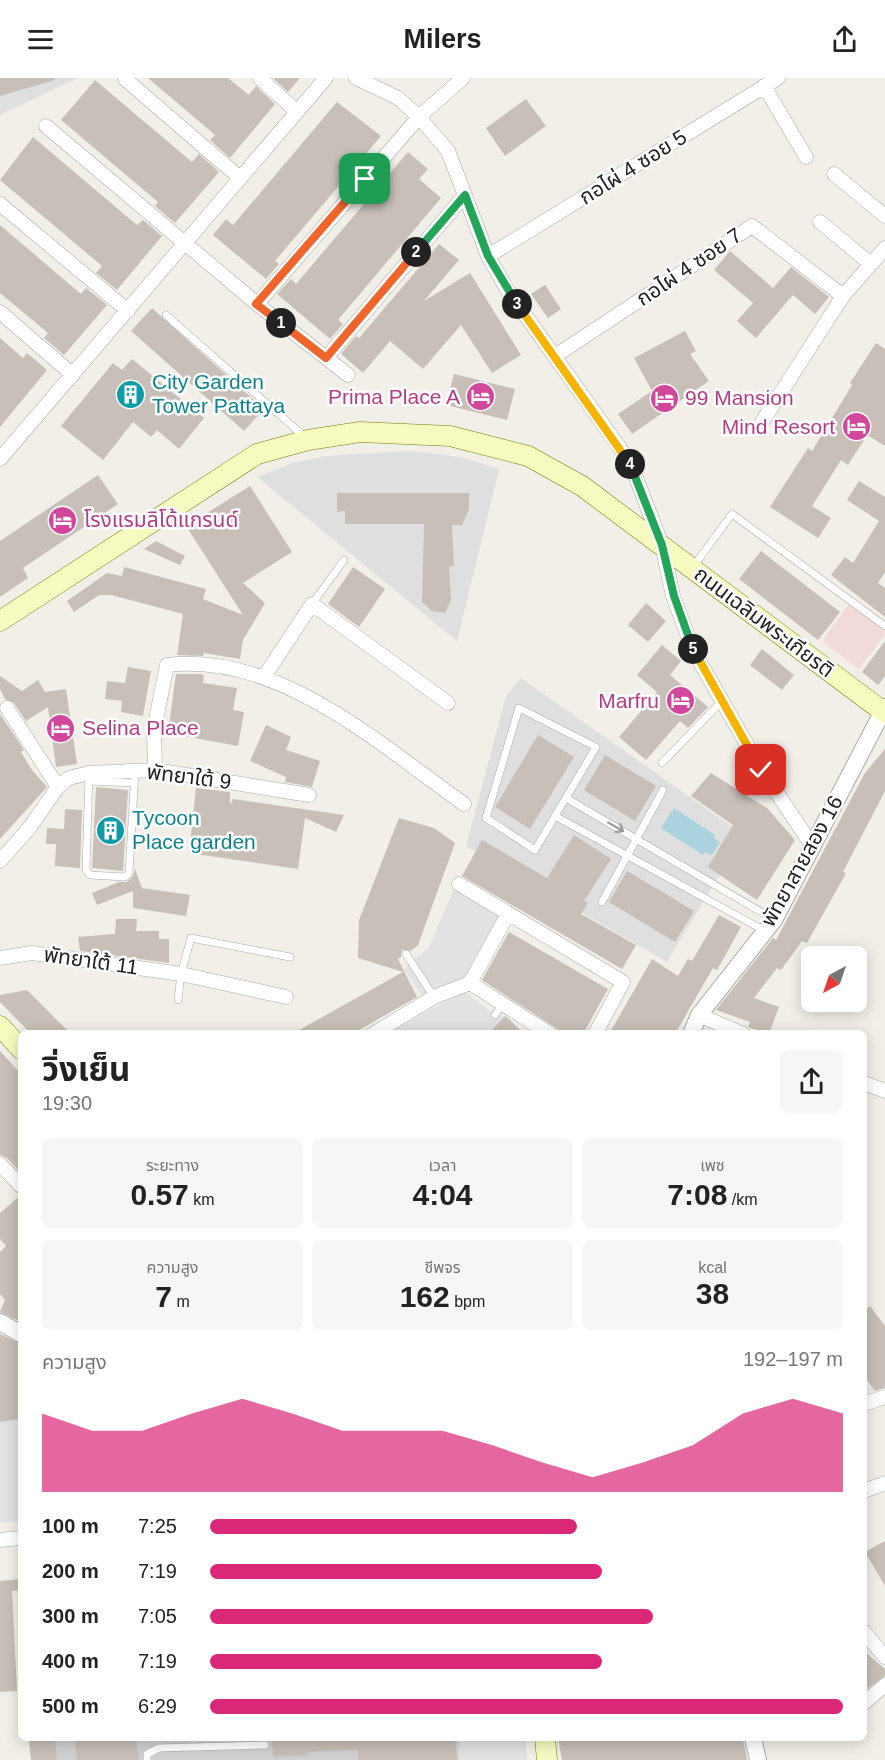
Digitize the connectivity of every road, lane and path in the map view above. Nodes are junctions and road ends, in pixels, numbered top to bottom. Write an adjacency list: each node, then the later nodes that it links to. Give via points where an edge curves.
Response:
1 (260, 78): 9 (street)
2 (326, 78): 9 (street)
3 (356, 78): 7 (street)
4 (463, 78): 10 (street)
5 (778, 78): 8 (street, กอไผ่ 4 ซอย 5)
6 (125, 79): 14 (street)
7 (376, 81): 10 (street)
8 (764, 86): 12 (street); 21 (street, กอไผ่ 4 ซอย 5)
9 (297, 112): 14 (street)
10 (419, 117): 15 (street, via 448,151); 24 (street)
11 (46, 126): 19 (street)
12 (806, 157)
13 (834, 174): 17 (street)
14 (240, 178): 19 (street)
15 (465, 195): 21 (street); 29 (street)
16 (0, 204): 25 (street)
17 (885, 216)
18 (820, 222): 22 (street)
19 (183, 243): 24 (street); 25 (street)
20 (885, 248): 22 (street)
21 (488, 256): 28 (street)
22 (872, 264): 23 (street)
23 (843, 296): 28 (street, กอไผ่ 4 ซอย 7, via 752,226); 32 (street)
24 (256, 304): 29 (street)
25 (128, 311): 30 (street)
26 (0, 312): 30 (street)
27 (166, 315): 33 (lane)
28 (555, 356): 35 (street, via 630,462)
29 (326, 358): 31 (street)
30 (73, 375): 34 (street)
31 (348, 375)
32 (762, 422)
33 (308, 440): 35 (main road, ถนนเฉลิมพระเกียรติ, via 360,432 450,436 528,456 582,486); 39 (main road, ถนนเฉลิมพระเกียรติ, via 249,459)
34 (0, 459)
35 (662, 545): 37 (main road, ถนนเฉลิมพระเกียรติ); 42 (street, via 693,651)
36 (344, 560): 38 (lane)
37 (692, 568): 40 (lane, via 732,514); 45 (main road, ถนนเฉลิมพระเกียรติ)
38 (312, 604): 41 (street); 43 (street)
39 (0, 621)
40 (885, 626)
41 (264, 677): 47 (street, via 191,662 167,665 154,729); 54 (street, via 291,687 354,726)
42 (721, 702): 46 (lane); 57 (street)
43 (448, 703)
44 (7, 708): 50 (street)
45 (884, 710): 57 (street, พัทยาสายสอง 16)
46 (662, 763)
47 (155, 770): 49 (street, พัทยาใต้ 9); 52 (street, พัทยาใต้ 9)
48 (89, 777): 49 (street, พัทยาใต้ 9); 49 (lane, via 86,870 90,874 125,877 129,873); 50 (street, พัทยาใต้ 9, via 69,778)
49 (134, 777)
50 (58, 787): 59 (street, พัทยาใต้ 9)
51 (663, 790): 56 (lane)
52 (309, 795)
53 (566, 798): 55 (lane); 55 (lane, via 596,747 519,708 486,818 535,850); 56 (lane, one-way to 56)
54 (464, 804)
55 (555, 816): 58 (lane)
56 (636, 839): 58 (lane); 63 (lane)
57 (813, 847): 63 (street, พัทยาสายสอง 16)
58 (627, 855): 61 (lane); 63 (lane)
59 (0, 861)
60 (459, 884): 62 (street)
61 (602, 902)
62 (507, 914): 68 (street); 78 (street, via 623,982)
63 (769, 925): 74 (street, พัทยาสายสอง 16)
64 (406, 954): 70 (lane)
65 (290, 957): 67 (lane, via 191,938)
66 (0, 958): 67 (street, พัทยาใต้ 11, via 32,953)
67 (181, 974): 69 (street, พัทยาใต้ 11); 71 (lane)
68 (470, 983): 70 (street); 72 (street)
69 (286, 997)
70 (434, 998): 76 (street)
71 (178, 1000)
72 (504, 1003): 73 (lane); 77 (street)
73 (495, 1015)
74 (699, 1015): 79 (street, พัทยาสายสอง 16); 80 (street)
75 (0, 1026): 81 (main road)
76 (383, 1030)
77 (544, 1030)
78 (597, 1030)
79 (693, 1030)
80 (734, 1030)
81 (18, 1046)
82 (867, 1084): 83 (street)
83 (885, 1091)
84 (0, 1164): 85 (street)
85 (18, 1183)
86 (0, 1322): 87 (street)
87 (18, 1333)
88 (885, 1398): 89 (street)
89 (867, 1403)
90 (885, 1483): 91 (street)
91 (867, 1490)
92 (18, 1538): 93 (street)
93 (0, 1540)
94 (867, 1636): 95 (street)
95 (885, 1657)
96 (885, 1685): 97 (street)
97 (867, 1700)
98 (545, 1741): 102 (main road)
99 (754, 1741): 103 (street)
100 (265, 1745): 101 (lane, via 159,1748 150,1750)
101 (147, 1760)
102 (547, 1760)
103 (758, 1760)

